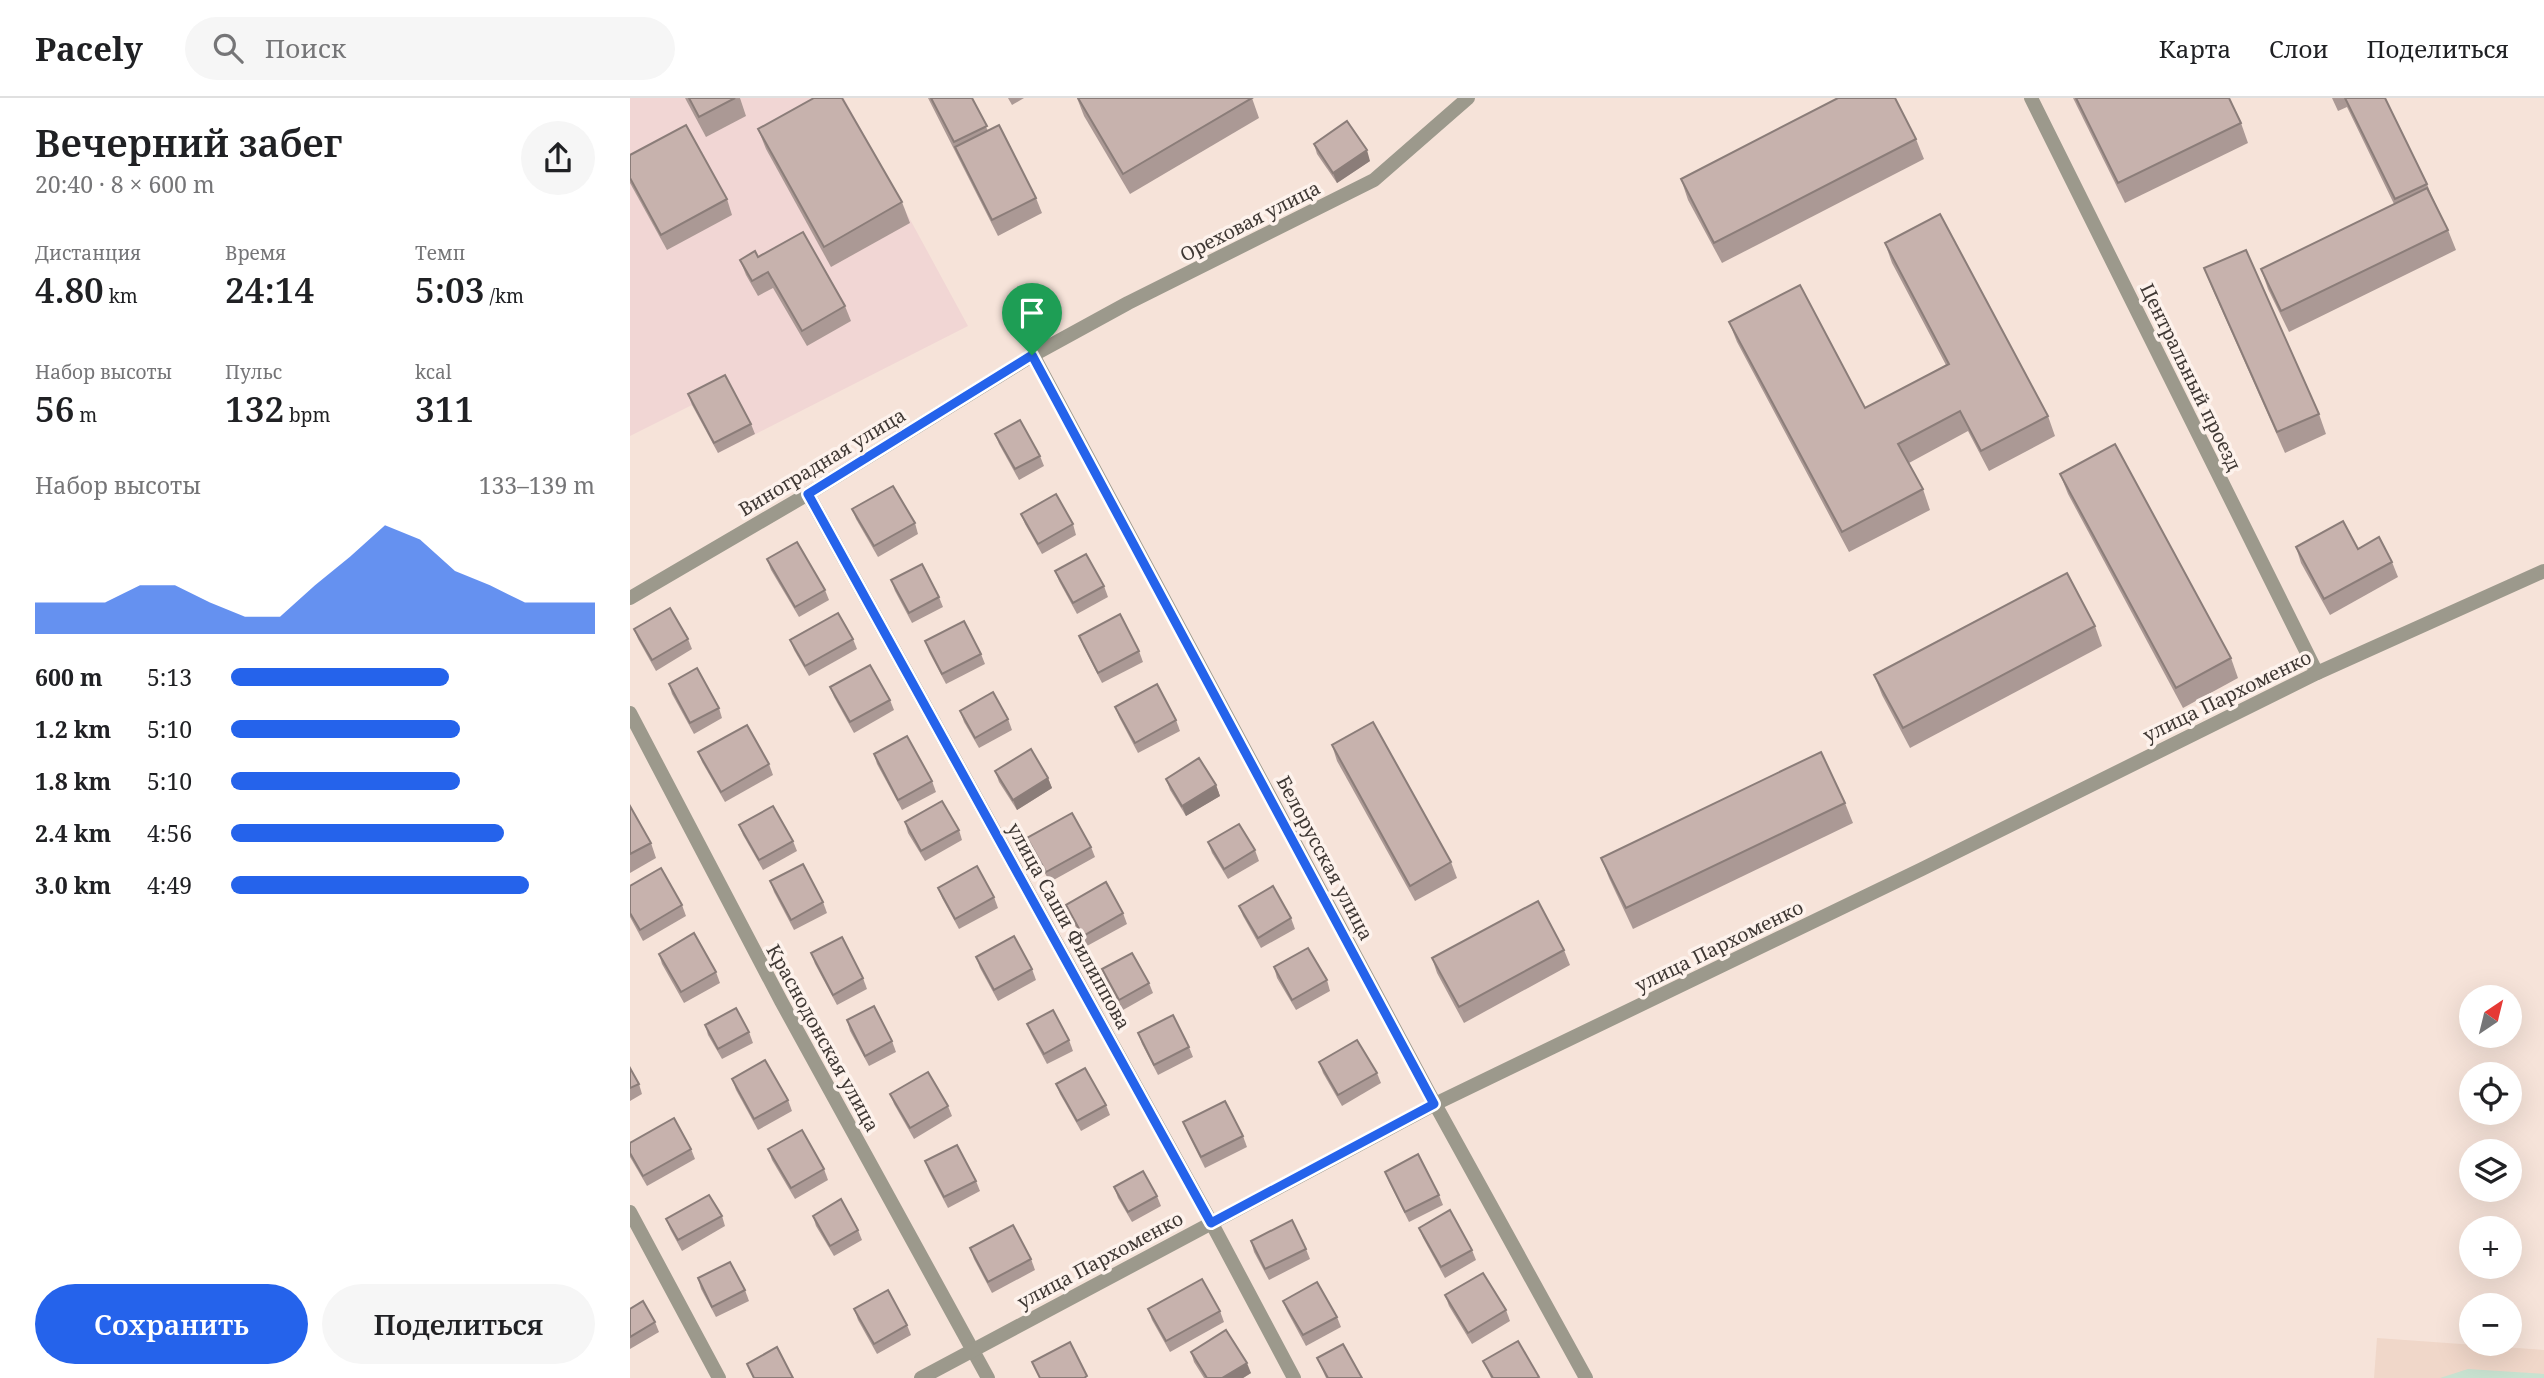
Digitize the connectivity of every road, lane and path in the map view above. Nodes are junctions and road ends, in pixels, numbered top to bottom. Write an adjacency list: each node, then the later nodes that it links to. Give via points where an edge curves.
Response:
1 (1468, 98): 3 (street, Ореховая улица, via 1374,180)
2 (2031, 98): 7 (street, Центральный проезд)
3 (1032, 355): 4 (street, Виноградная улица); 9 (street, Белорусская улица)
4 (808, 494): 6 (street, Виноградная улица); 11 (street, улица Саши Филиппова)
5 (2544, 571): 7 (street, улица Пархоменко)
6 (630, 598)
7 (2317, 673): 9 (street, улица Пархоменко)
8 (630, 713): 12 (street, Краснодонская улица, via 781,1002)
9 (1434, 1104): 11 (street, улица Пархоменко); 17 (street, Белорусская улица)
10 (630, 1212): 13 (street)
11 (1211, 1223): 12 (street, улица Пархоменко); 16 (street, улица Саши Филиппова)
12 (973, 1350): 14 (street, улица Пархоменко); 15 (street, Краснодонская улица)
13 (719, 1378)
14 (921, 1378)
15 (988, 1378)
16 (1294, 1378)
17 (1586, 1378)

